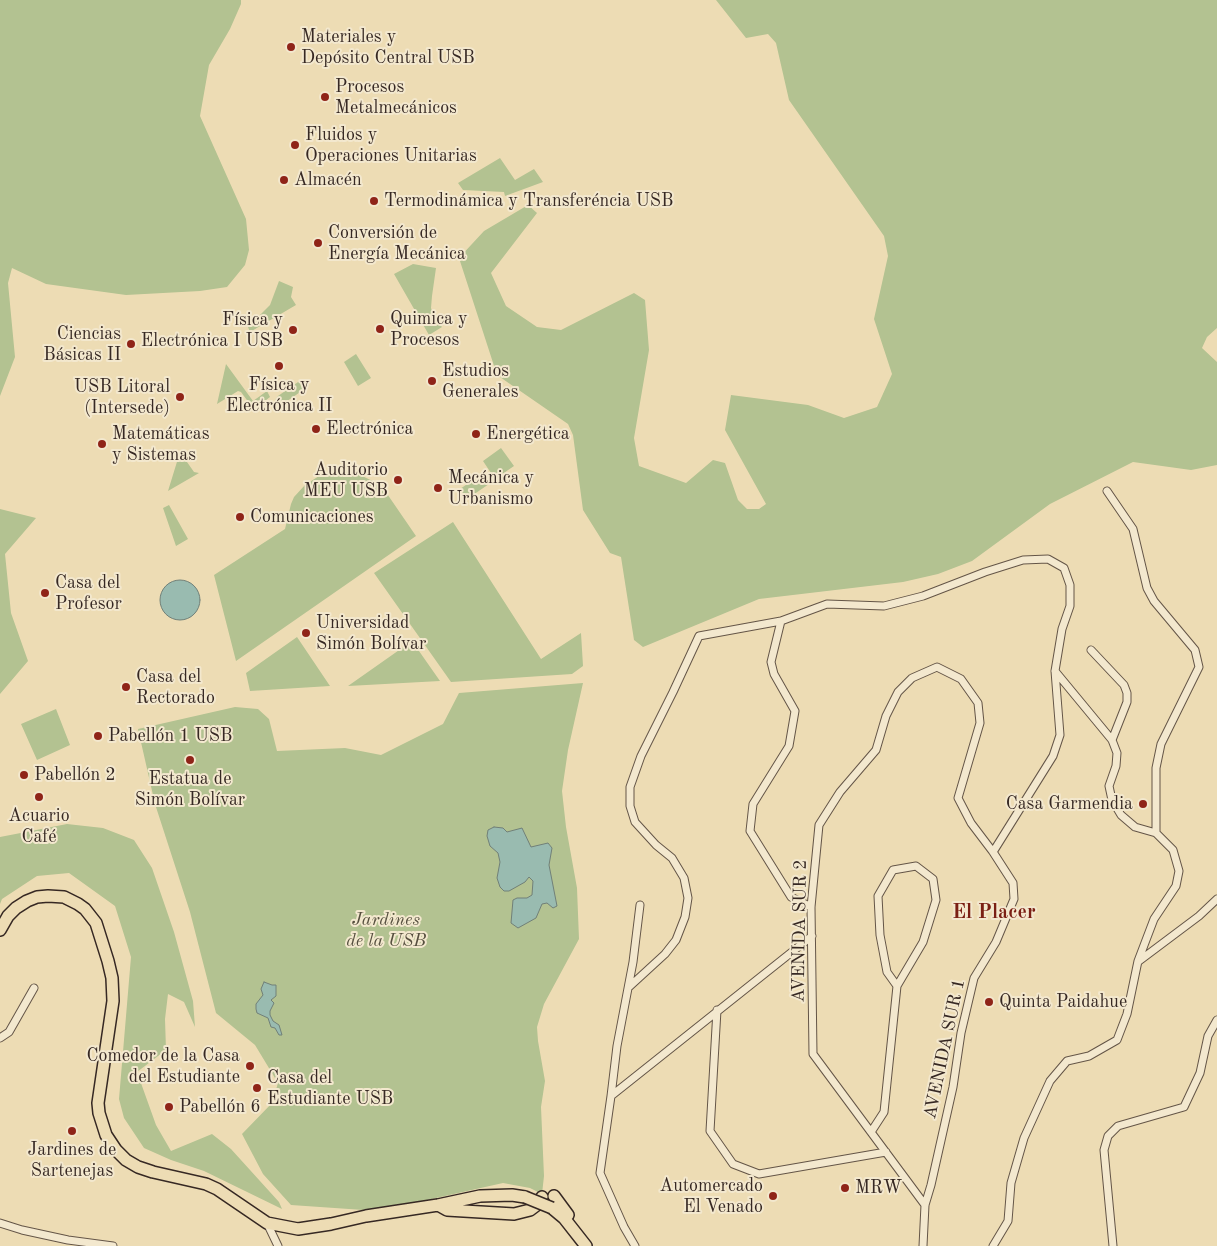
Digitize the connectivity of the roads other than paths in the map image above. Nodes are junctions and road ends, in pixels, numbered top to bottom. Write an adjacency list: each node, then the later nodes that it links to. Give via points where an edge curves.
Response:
1 (1107, 491): 7 (street, via 1133,530 1147,588 1195,650 1199,667 1161,744 1156,768)
2 (781, 621): 5 (street, via 827,604 884,606 1023,560 1048,559 1064,568 1070,585 1070,606 1062,629); 11 (street, via 772,662 774,674 795,711 789,746 754,804 750,832 791,897); 16 (street, via 699,636 641,756 630,787 630,806 635,822 672,858 684,878 688,898 676,940)
3 (1091, 650): 6 (street, via 1128,693)
4 (937, 667): 8 (street, AVENIDA SUR 1, via 961,679 978,703 980,723 958,798 971,823); 11 (street, AVENIDA SUR 2, via 912,678 898,692 886,716 876,750 840,792 819,825)
5 (1055, 671): 6 (street); 8 (street, via 1060,735 1053,756)
6 (1112, 740): 7 (street, via 1117,753 1109,786 1112,800 1121,815 1135,827)
7 (1156, 833): 14 (street, via 1173,850 1179,871 1176,886 1154,920)
8 (993, 852): 27 (street, AVENIDA SUR 1, via 1013,883 1014,899 996,942 974,978)
9 (1217, 899): 14 (street, via 1200,916)
10 (640, 905): 16 (street)
11 (811, 907): 13 (street, AVENIDA SUR 2)
12 (0, 930): 29 (main road, via 16,908 37,897 64,897 85,909 99,930 112,978 111,1025 98,1103 106,1136 126,1160 138,1167 206,1184)
13 (812, 936): 18 (street); 22 (street, AVENIDA SUR 2, via 813,1054)
14 (1138, 961): 35 (street, via 1127,1014 1117,1040 1089,1056 1067,1061 1050,1082 1024,1138 1012,1183 1008,1221)
15 (897, 986): 15 (street, via 923,942 936,900 932,880 916,866 893,870 878,896 880,935 887,972); 22 (street, via 884,1112)
16 (629, 987): 21 (street)
17 (34, 988): 20 (street, via 9,1032)
18 (717, 1010): 21 (street); 23 (street, via 710,1131 732,1164 759,1174)
19 (1217, 1020): 36 (street, via 1208,1036 1200,1072 1184,1107 1118,1126 1108,1136 1104,1150)
20 (0, 1038)
21 (611, 1096): 33 (street, via 600,1172)
22 (871, 1132): 23 (street, AVENIDA SUR 2)
23 (886, 1152): 27 (street, AVENIDA SUR 2)
24 (554, 1196): 30 (main road)
25 (542, 1197): 26 (main road, via 530,1210 514,1214 447,1210)
26 (438, 1205): 29 (main road, via 298,1229); 30 (main road, bridge, via 480,1196 512,1194 526,1197 552,1208)
27 (925, 1205): 34 (street, AVENIDA SUR 1)
28 (0, 1223): 31 (street, via 68,1240)
29 (267, 1223): 32 (street)
30 (583, 1242)
31 (113, 1246)
32 (278, 1246)
33 (635, 1246)
34 (923, 1246)
35 (993, 1246)
36 (1113, 1246)

